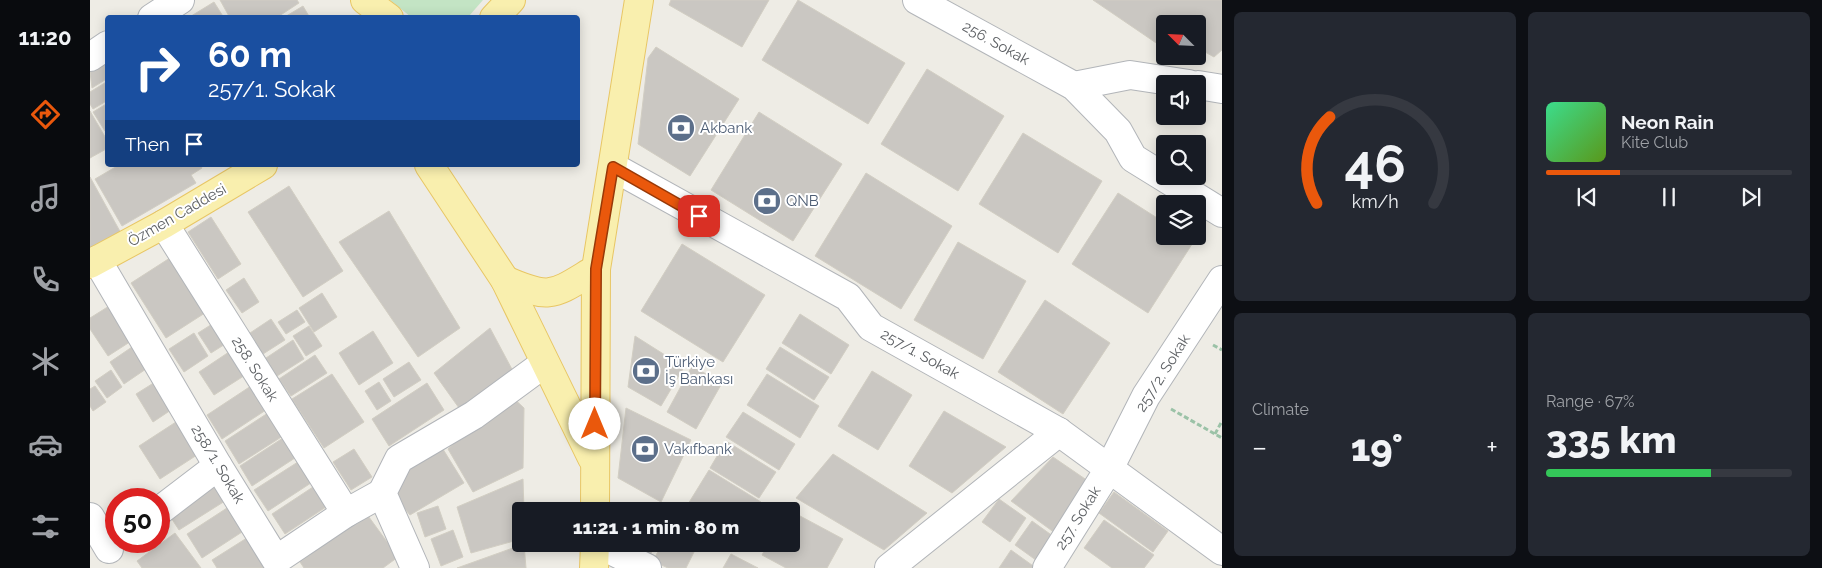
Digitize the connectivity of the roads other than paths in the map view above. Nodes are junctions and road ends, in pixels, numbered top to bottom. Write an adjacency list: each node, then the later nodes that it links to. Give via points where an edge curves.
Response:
1 (180, 0): 7 (street)
2 (348, 0): 8 (main road)
3 (365, 0): 9 (main road)
4 (511, 0): 10 (main road)
5 (639, 0): 18 (main road)
6 (917, 0): 14 (street, 256. Sokak)
7 (157, 15)
8 (354, 15)
9 (385, 15)
10 (497, 15)
11 (105, 48): 12 (street)
12 (90, 56)
13 (1156, 78): 14 (street, via 1130,74)
14 (1074, 86): 20 (street, 256. Sokak, via 1118,131 1133,158)
15 (1206, 86): 16 (street)
16 (1222, 89)
17 (260, 167): 21 (main road, Özmen Caddesi)
18 (613, 167): 23 (main road); 27 (street, 257/1. Sokak, via 848,297 872,327)
19 (425, 168): 24 (main road)
20 (1222, 213)
21 (164, 224): 22 (main road, Özmen Caddesi); 34 (street, 258. Sokak)
22 (94, 262): 29 (street, 258/1. Sokak)
23 (596, 269): 24 (main road, via 558,292 533,293); 28 (main road)
24 (505, 280): 26 (main road)
25 (1222, 280): 30 (street, 257/2. Sokak, via 1146,396)
26 (545, 363): 28 (main road); 31 (street, via 474,415 399,459)
27 (1059, 432): 30 (street, 257/1. Sokak); 43 (street)
28 (595, 463): 32 (main road)
29 (218, 466): 33 (street); 34 (street, 258/1. Sokak, via 276,560)
30 (1109, 469): 39 (street, 257/1. Sokak); 44 (street, 257. Sokak)
31 (382, 493): 34 (street, 258/1. Sokak); 40 (street)
32 (595, 502)
33 (170, 503)
34 (346, 513)
35 (90, 517): 36 (street)
36 (105, 549)
37 (596, 552): 41 (main road)
38 (613, 552): 42 (street)
39 (1222, 552): 45 (street)
40 (415, 568)
41 (594, 568)
42 (646, 568)
43 (889, 568)
44 (1047, 568)
45 (1220, 568)

